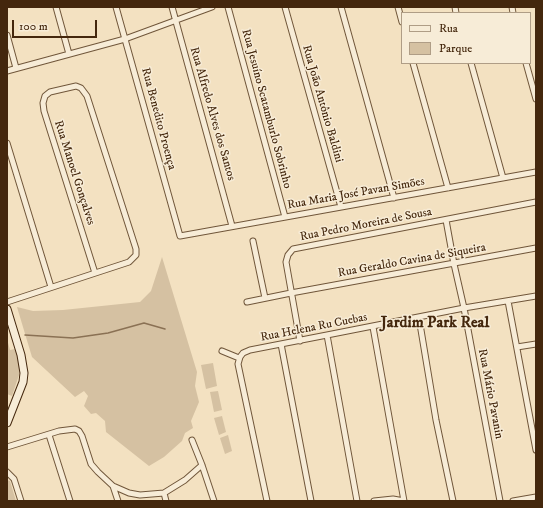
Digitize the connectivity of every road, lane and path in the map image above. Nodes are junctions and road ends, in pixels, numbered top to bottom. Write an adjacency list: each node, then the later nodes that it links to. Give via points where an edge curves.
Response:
1 (56, 7): 13 (street)
2 (116, 7): 12 (street, Rua Benedito Proença)
3 (172, 7): 10 (street, Rua Alfredo Alves dos Santos)
4 (212, 7): 10 (street)
5 (228, 7): 27 (street, Rua Jesuíno Scatamburlo Sobrinho)
6 (285, 7): 26 (street, Rua João Antônio Baldini)
7 (342, 7): 24 (street)
8 (398, 7): 9 (street)
9 (401, 18)
10 (175, 21): 12 (street); 29 (street, Rua Alfredo Alves dos Santos)
11 (7, 35): 17 (street)
12 (126, 39): 13 (street); 30 (street, Rua Benedito Proença)
13 (69, 54): 17 (street)
14 (413, 64): 23 (street)
15 (471, 64): 22 (street)
16 (526, 64): 19 (street)
17 (16, 68): 18 (street)
18 (7, 70)
19 (536, 99)
20 (7, 143): 35 (street)
21 (536, 172): 22 (street, Rua Maria José Pavan Simões)
22 (503, 178): 23 (street, Rua Maria José Pavan Simões)
23 (448, 188): 24 (street, Rua Maria José Pavan Simões)
24 (394, 198): 26 (street, Rua Maria José Pavan Simões)
25 (536, 202): 28 (street, Rua Pedro Moreira de Sousa)
26 (341, 207): 27 (street, Rua Maria José Pavan Simões)
27 (285, 217): 29 (street, Rua Maria José Pavan Simões)
28 (446, 220): 33 (street, Rua Mário Pavanin); 36 (street, Rua Pedro Moreira de Sousa, via 295,248 289,252 286,262)
29 (232, 226): 30 (street, Rua Maria José Pavan Simões)
30 (180, 236)
31 (253, 241): 38 (street)
32 (536, 248): 33 (street, Rua Geraldo Cavina de Siqueira)
33 (454, 264): 36 (street, Rua Geraldo Cavina de Siqueira); 42 (street, Rua Mário Pavanin)
34 (95, 273): 34 (street, Rua Manoel Gonçalves, via 129,262 136,255 136,249 87,96 82,88 76,86 50,92 45,96 43,103); 35 (street)
35 (51, 287): 40 (street)
36 (291, 293): 38 (street, Rua Geraldo Cavina de Siqueira); 47 (street, Rua Pedro Moreira de Sousa)
37 (536, 296): 39 (street, Rua Helena Ru Cuebas)
38 (265, 298): 41 (street, Rua Geraldo Cavina de Siqueira)
39 (508, 301): 42 (street, Rua Helena Ru Cuebas); 50 (street)
40 (7, 302)
41 (247, 302)
42 (464, 308): 44 (street, Rua Helena Ru Cuebas); 74 (street, Rua Mário Pavanin)
43 (7, 309): 53 (main road, via 24,373)
44 (419, 318): 45 (street, Rua Helena Ru Cuebas); 73 (street)
45 (373, 327): 46 (street, Rua Helena Ru Cuebas); 72 (street)
46 (327, 335): 47 (street, Rua Helena Ru Cuebas); 70 (street)
47 (300, 341): 48 (street, Rua Helena Ru Cuebas)
48 (281, 344): 52 (street, Rua Helena Ru Cuebas, via 247,351); 69 (street)
49 (536, 344): 50 (street)
50 (517, 347): 57 (street)
51 (222, 351): 52 (street)
52 (240, 358): 68 (street, via 238,364)
53 (7, 424)
54 (50, 435): 56 (street); 60 (street, via 75,429 79,432 91,464); 64 (street)
55 (192, 440): 58 (street)
56 (8, 447)
57 (536, 450)
58 (202, 465): 61 (street); 67 (street)
59 (7, 472): 63 (street, via 14,479)
60 (113, 486): 61 (street, via 140,495); 65 (street)
61 (164, 493): 66 (street)
62 (536, 497): 75 (street)
63 (21, 501)
64 (70, 501)
65 (118, 501)
66 (166, 501)
67 (214, 501)
68 (267, 501)
69 (312, 501)
70 (357, 501)
71 (374, 501): 72 (street, via 393,498)
72 (404, 501)
73 (452, 501)
74 (500, 501)
75 (513, 501)

